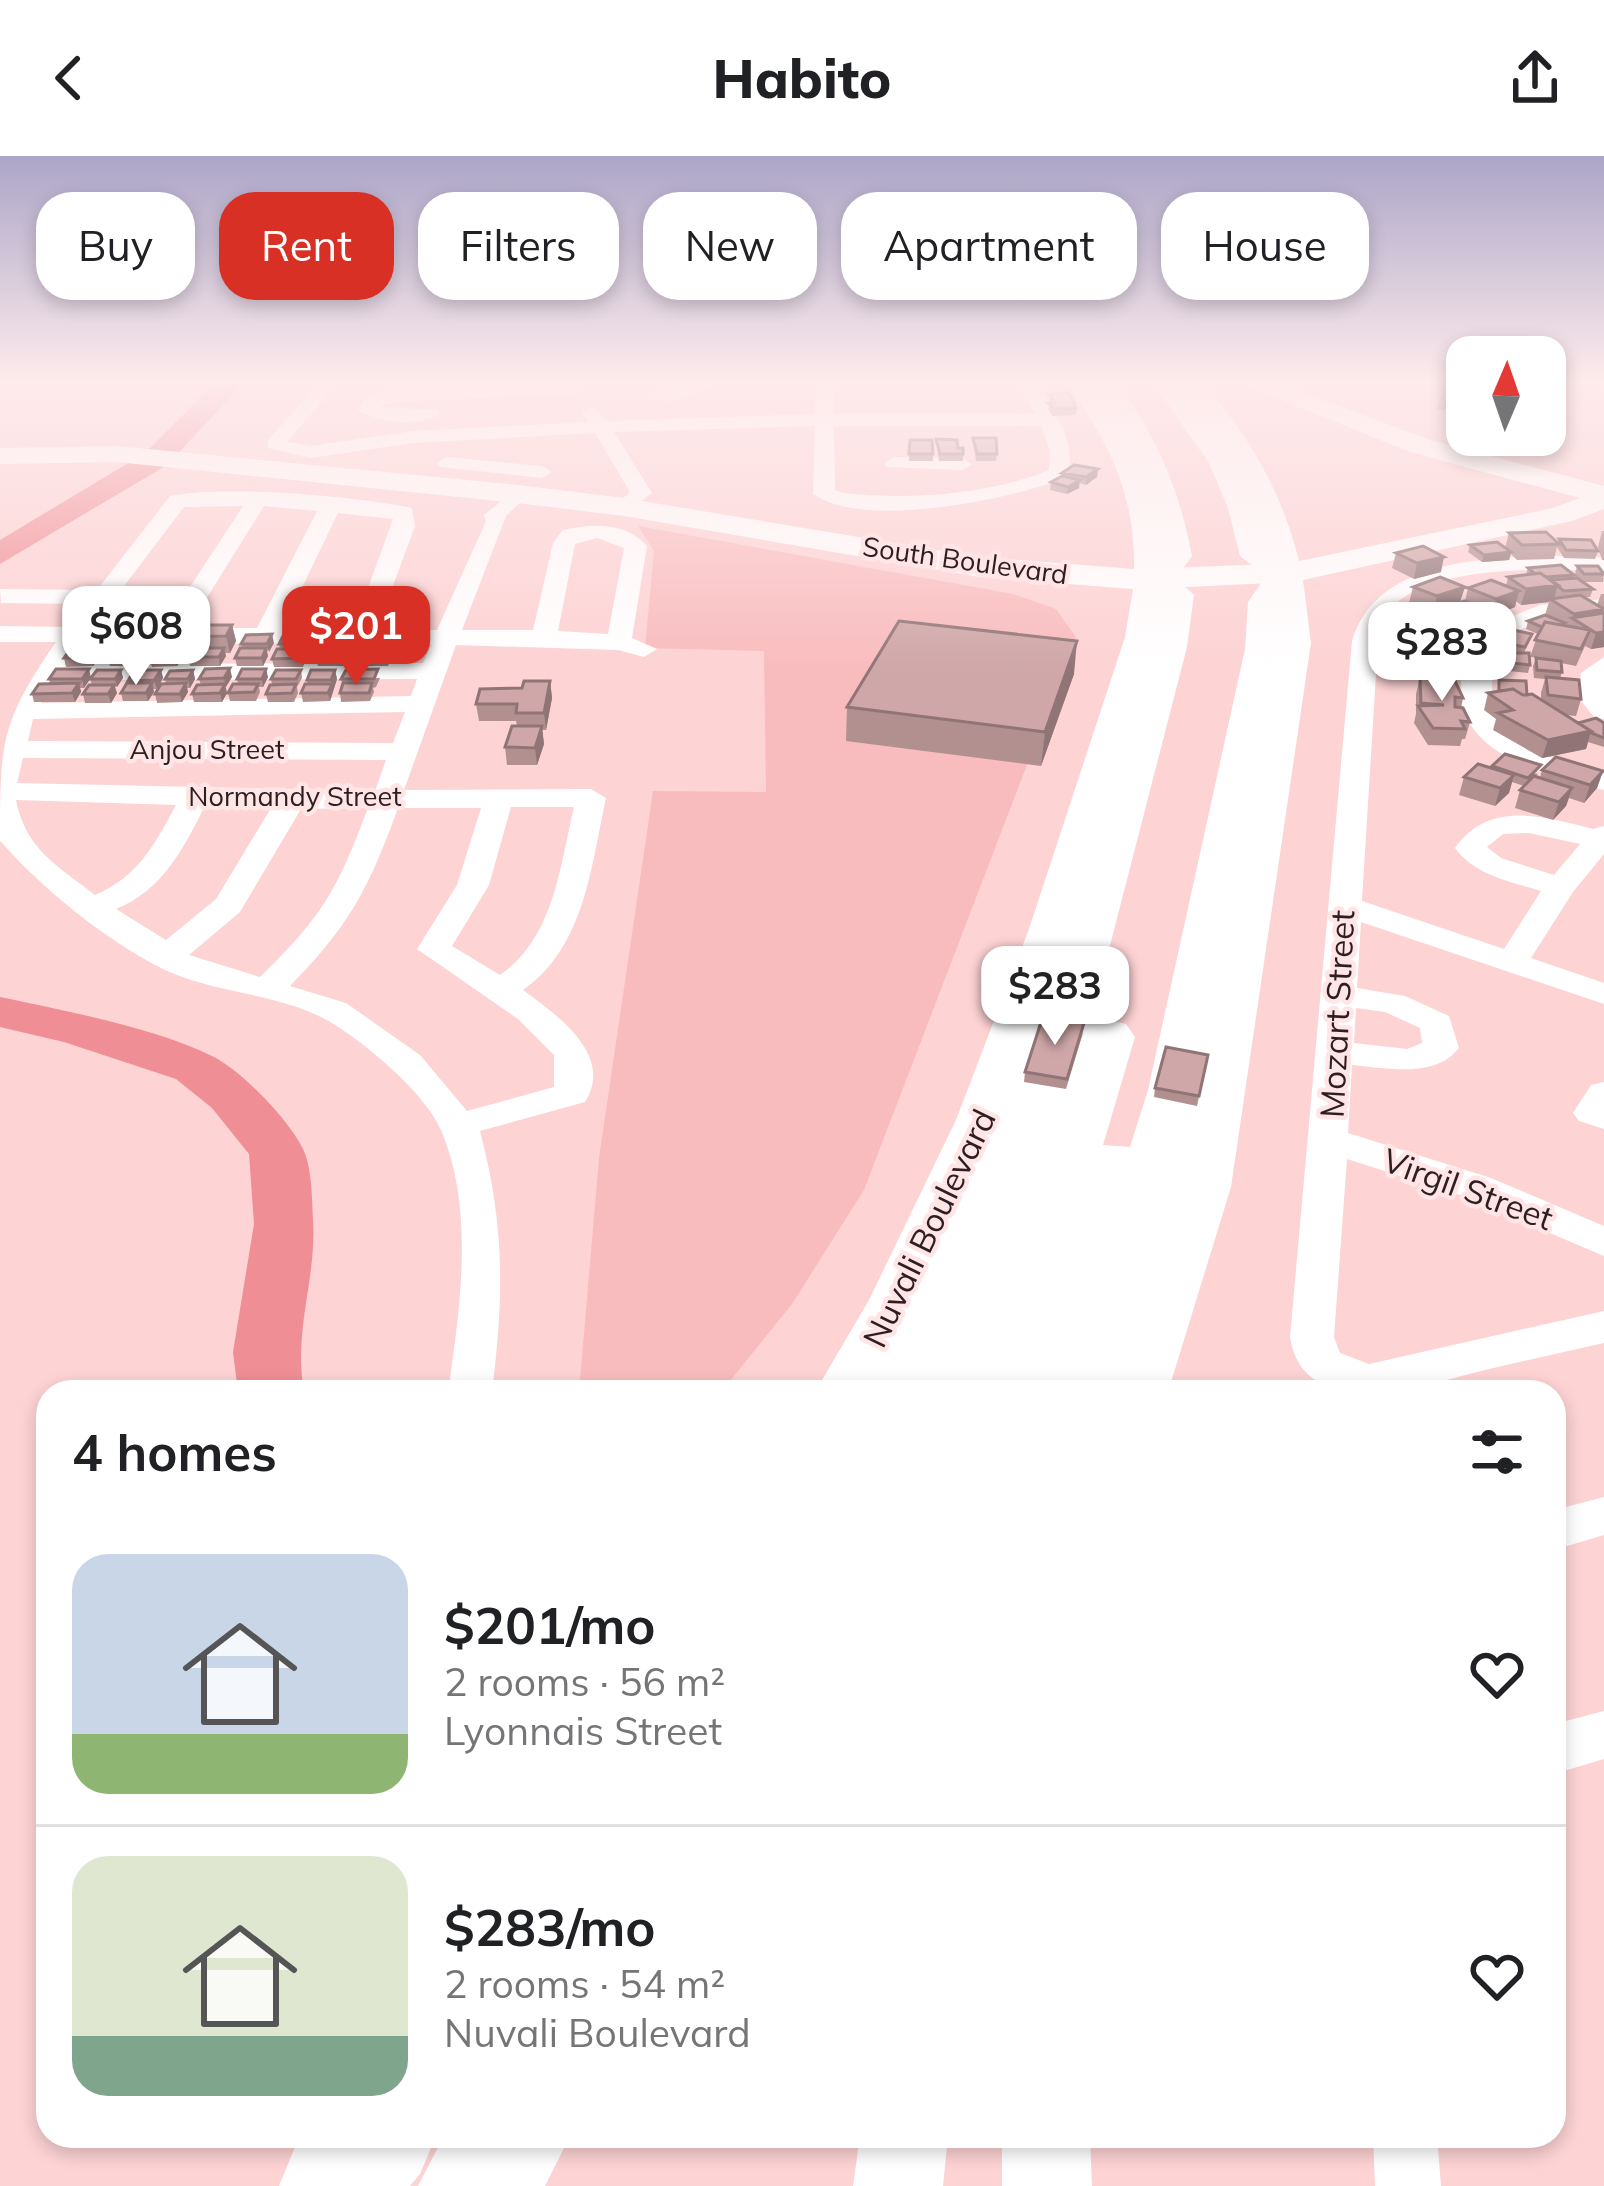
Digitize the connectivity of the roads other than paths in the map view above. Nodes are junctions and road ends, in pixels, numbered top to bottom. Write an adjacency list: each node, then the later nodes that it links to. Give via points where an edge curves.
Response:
1 (242, 478): 15 (main road, South Boulevard)
2 (263, 478): 15 (street)
3 (511, 478): 16 (street)
4 (626, 478): 18 (street)
5 (824, 478): 19 (street, via 829,498)
6 (894, 478): 19 (street)
7 (1050, 478): 19 (street, via 1029,488)
8 (1134, 478): 21 (main road)
9 (1155, 478): 27 (highway, via 1172,556)
10 (1183, 478): 27 (highway, via 1200,525)
11 (1212, 478): 27 (highway)
12 (1234, 478): 27 (highway, via 1259,556)
13 (1251, 478): 27 (main road)
14 (1534, 478): 17 (main road)
15 (257, 484): 16 (main road, South Boulevard); 20 (street); 29 (street, via 178,501); 33 (street)
16 (535, 488): 18 (main road, South Boulevard); 35 (street, via 515,516 497,521)
17 (1604, 497): 22 (main road)
18 (625, 500): 24 (main road, South Boulevard)
19 (894, 501)
20 (332, 504): 34 (street); 36 (street, via 404,513)
21 (1147, 510): 24 (main road, via 1131,544 1093,560); 27 (main road)
22 (1561, 515): 23 (main road); 25 (main road, South Boulevard)
23 (1604, 515)
24 (862, 547): 27 (main road, South Boulevard, via 1029,574); 45 (main road, via 1114,612 1123,625 1112,677)
25 (1405, 550): 27 (main road); 27 (main road, South Boulevard)
26 (1604, 564): 56 (street, Mozart Street, via 1462,571 1410,587 1376,609 1365,641)
27 (1252, 580): 38 (main road); 38 (main road); 45 (main road, Nuvali Boulevard); 73 (highway, via 1174,595 1046,1075 1015,1163); 74 (highway, via 1192,689 1082,1111 1039,1237); 75 (highway, via 1109,1177 1074,1284); 76 (highway, via 1268,602 1267,649 1179,1090)
28 (2, 596): 29 (street)
29 (106, 597): 32 (street)
30 (1604, 606): 48 (street, via 1540,612 1488,635 1476,667 1477,710 1497,744 1539,766)
31 (0, 634): 32 (street)
32 (78, 634): 33 (street); 41 (street)
33 (170, 636): 34 (street)
34 (266, 636): 36 (street)
35 (446, 637): 36 (street); 37 (street); 40 (street)
36 (362, 638)
37 (544, 638): 37 (street, via 631,646 636,546 594,531 571,535)
38 (1294, 643): 77 (main road, via 1204,1186)
39 (1604, 665): 44 (street, via 1594,673 1591,698)
40 (433, 671): 41 (street); 42 (street)
41 (46, 672): 43 (street)
42 (422, 704): 43 (street); 47 (street)
43 (22, 711): 46 (street)
44 (1604, 711)
45 (1117, 721): 72 (main road, Nuvali Boulevard, via 978,1137)
46 (8, 749): 47 (street, Anjou Street); 49 (street)
47 (406, 752): 52 (street)
48 (1604, 781)
49 (0, 791): 50 (street, Normandy Street); 57 (street, via 7,831)
50 (196, 797): 53 (street, Normandy Street); 57 (street, via 155,872 123,897)
51 (499, 797): 52 (street, Normandy Street); 61 (street, via 473,885 434,949); 61 (street, Normandy Street, via 591,798 558,935 530,975)
52 (390, 798): 53 (street, Normandy Street); 60 (street, via 324,933)
53 (292, 800): 58 (street, via 229,904)
54 (1602, 838): 55 (street); 55 (street, via 1500,824 1477,834 1470,848 1490,866)
55 (1560, 887): 59 (street)
56 (1343, 905): 59 (street); 63 (street, Mozart Street)
57 (91, 907): 58 (street)
58 (166, 956): 60 (street, via 208,976)
59 (1511, 963): 62 (street)
60 (268, 988): 67 (street, via 334,1010 407,1063)
61 (502, 988): 67 (street, via 572,1054 572,1094)
62 (1604, 994)
63 (1342, 997): 64 (street, Mozart Street); 64 (street, via 1393,1004 1437,1023 1441,1048 1410,1060)
64 (1334, 1052): 68 (street, Mozart Street)
65 (1604, 1093): 66 (street, via 1592,1112)
66 (1604, 1117)
67 (459, 1125): 71 (street, via 478,1201 482,1302)
68 (1330, 1141): 69 (street, Virgil Street, via 1478,1187); 78 (street, Mozart Street, via 1312,1337 1315,1356 1334,1372)
69 (1604, 1242)
70 (1604, 1327): 79 (street, Mozart Street)
71 (472, 1380)
72 (853, 1380)
73 (915, 1380)
74 (971, 1380)
75 (1029, 1380)
76 (1089, 1380)
77 (1141, 1380)
78 (1364, 1380)
79 (1375, 1380)
80 (1604, 1516): 81 (street)
81 (1566, 1527)
82 (1604, 1735): 83 (street)
83 (1566, 1746)
84 (370, 2148): 89 (highway)
85 (505, 2148): 90 (highway)
86 (903, 2148): 91 (main road)
87 (1046, 2148): 92 (main road)
88 (1406, 2148): 93 (street)
89 (334, 2186)
90 (473, 2186)
91 (898, 2186)
92 (1047, 2186)
93 (1408, 2186)

